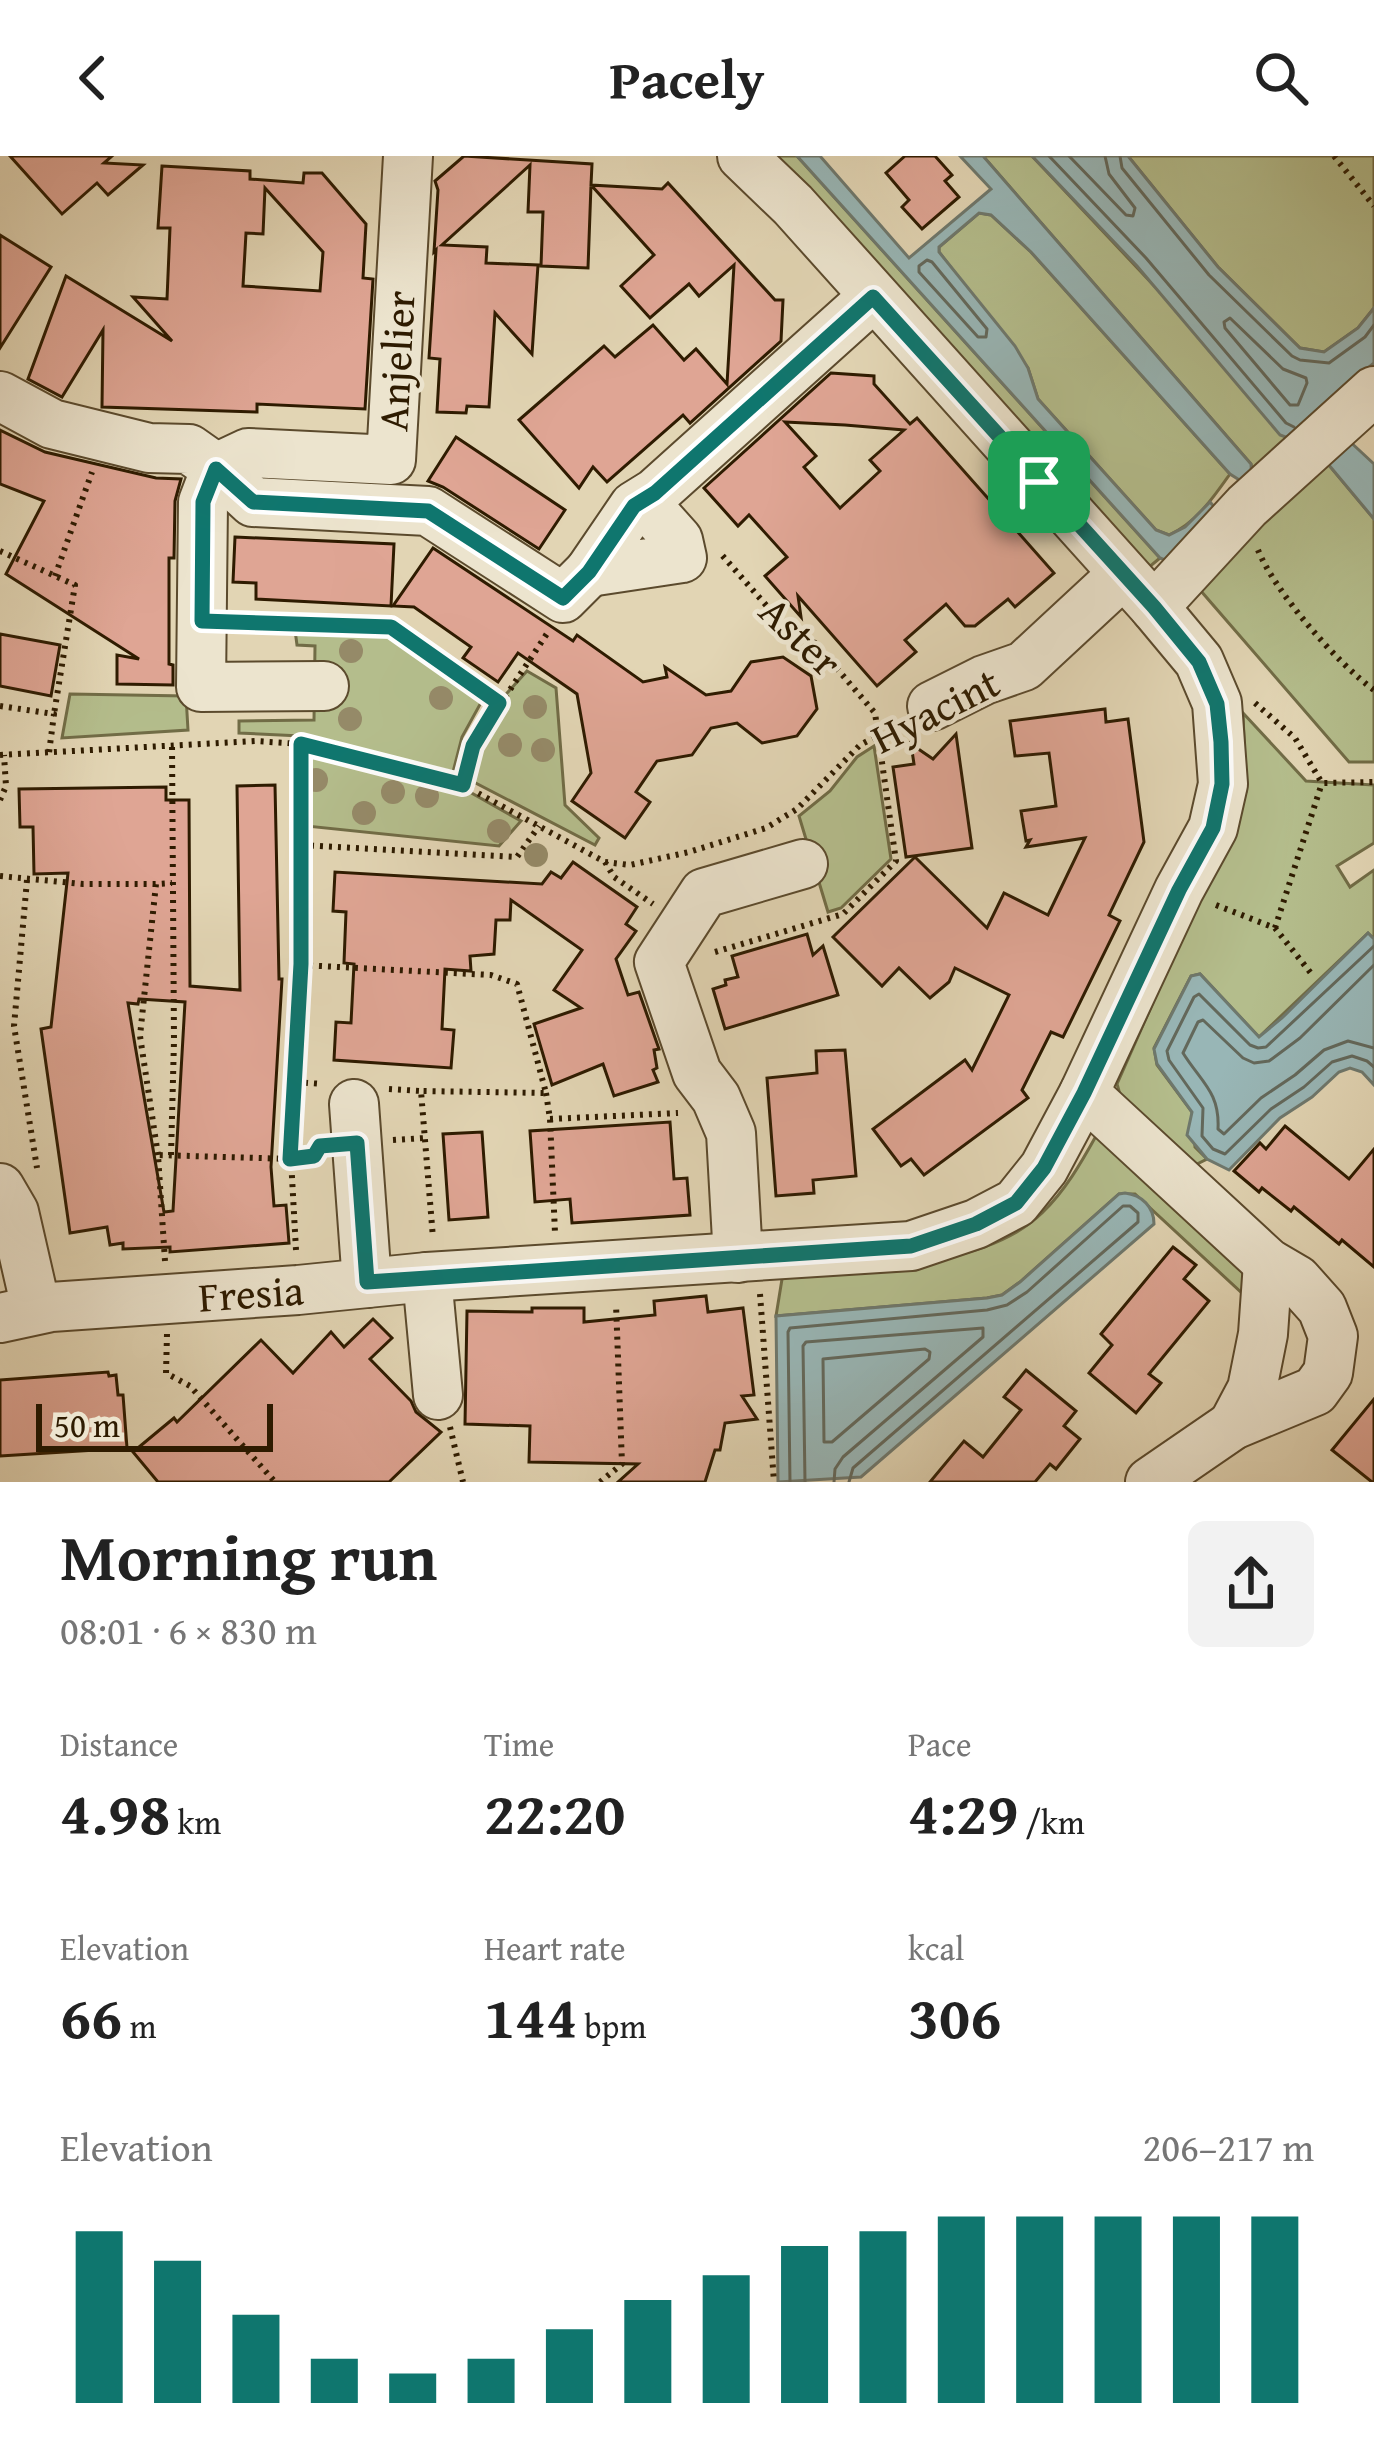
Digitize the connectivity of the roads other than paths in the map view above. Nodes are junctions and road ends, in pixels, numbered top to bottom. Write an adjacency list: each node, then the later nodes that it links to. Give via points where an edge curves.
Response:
1 (408, 156): 6 (street, Anjelier, via 391,460 248,453)
2 (742, 156): 3 (street, Fresia)
3 (873, 297): 7 (street); 9 (street, Fresia)
4 (1374, 391): 9 (street, Hyacint)
5 (0, 396): 6 (street, via 52,424 149,448 189,449)
6 (216, 469): 8 (street, via 253,502 428,511 563,598); 10 (street, via 203,502 201,687)
7 (643, 500): 8 (street); 8 (street, via 678,540 682,558)
8 (589, 572)
9 (1138, 591): 11 (street, Hyacint, via 1024,666); 13 (street, Fresia, via 1199,662 1217,704 1222,784 1213,828)
10 (324, 686)
11 (932, 706)
12 (803, 864): 16 (street, via 704,893 659,962 697,1073 731,1133)
13 (1084, 1093): 16 (street, Fresia, via 1016,1203 976,1224 911,1246); 17 (street)
14 (355, 1123): 19 (street)
15 (19, 1183): 20 (street)
16 (748, 1257): 18 (street, Fresia)
17 (1268, 1263): 22 (street, via 1252,1389); 22 (street, via 1322,1308 1333,1336 1328,1373 1315,1391)
18 (431, 1277): 19 (street, Fresia); 21 (street)
19 (367, 1282): 20 (street, Fresia)
20 (18, 1313)
21 (438, 1395)
22 (1233, 1426): 23 (street)
23 (1150, 1482)

